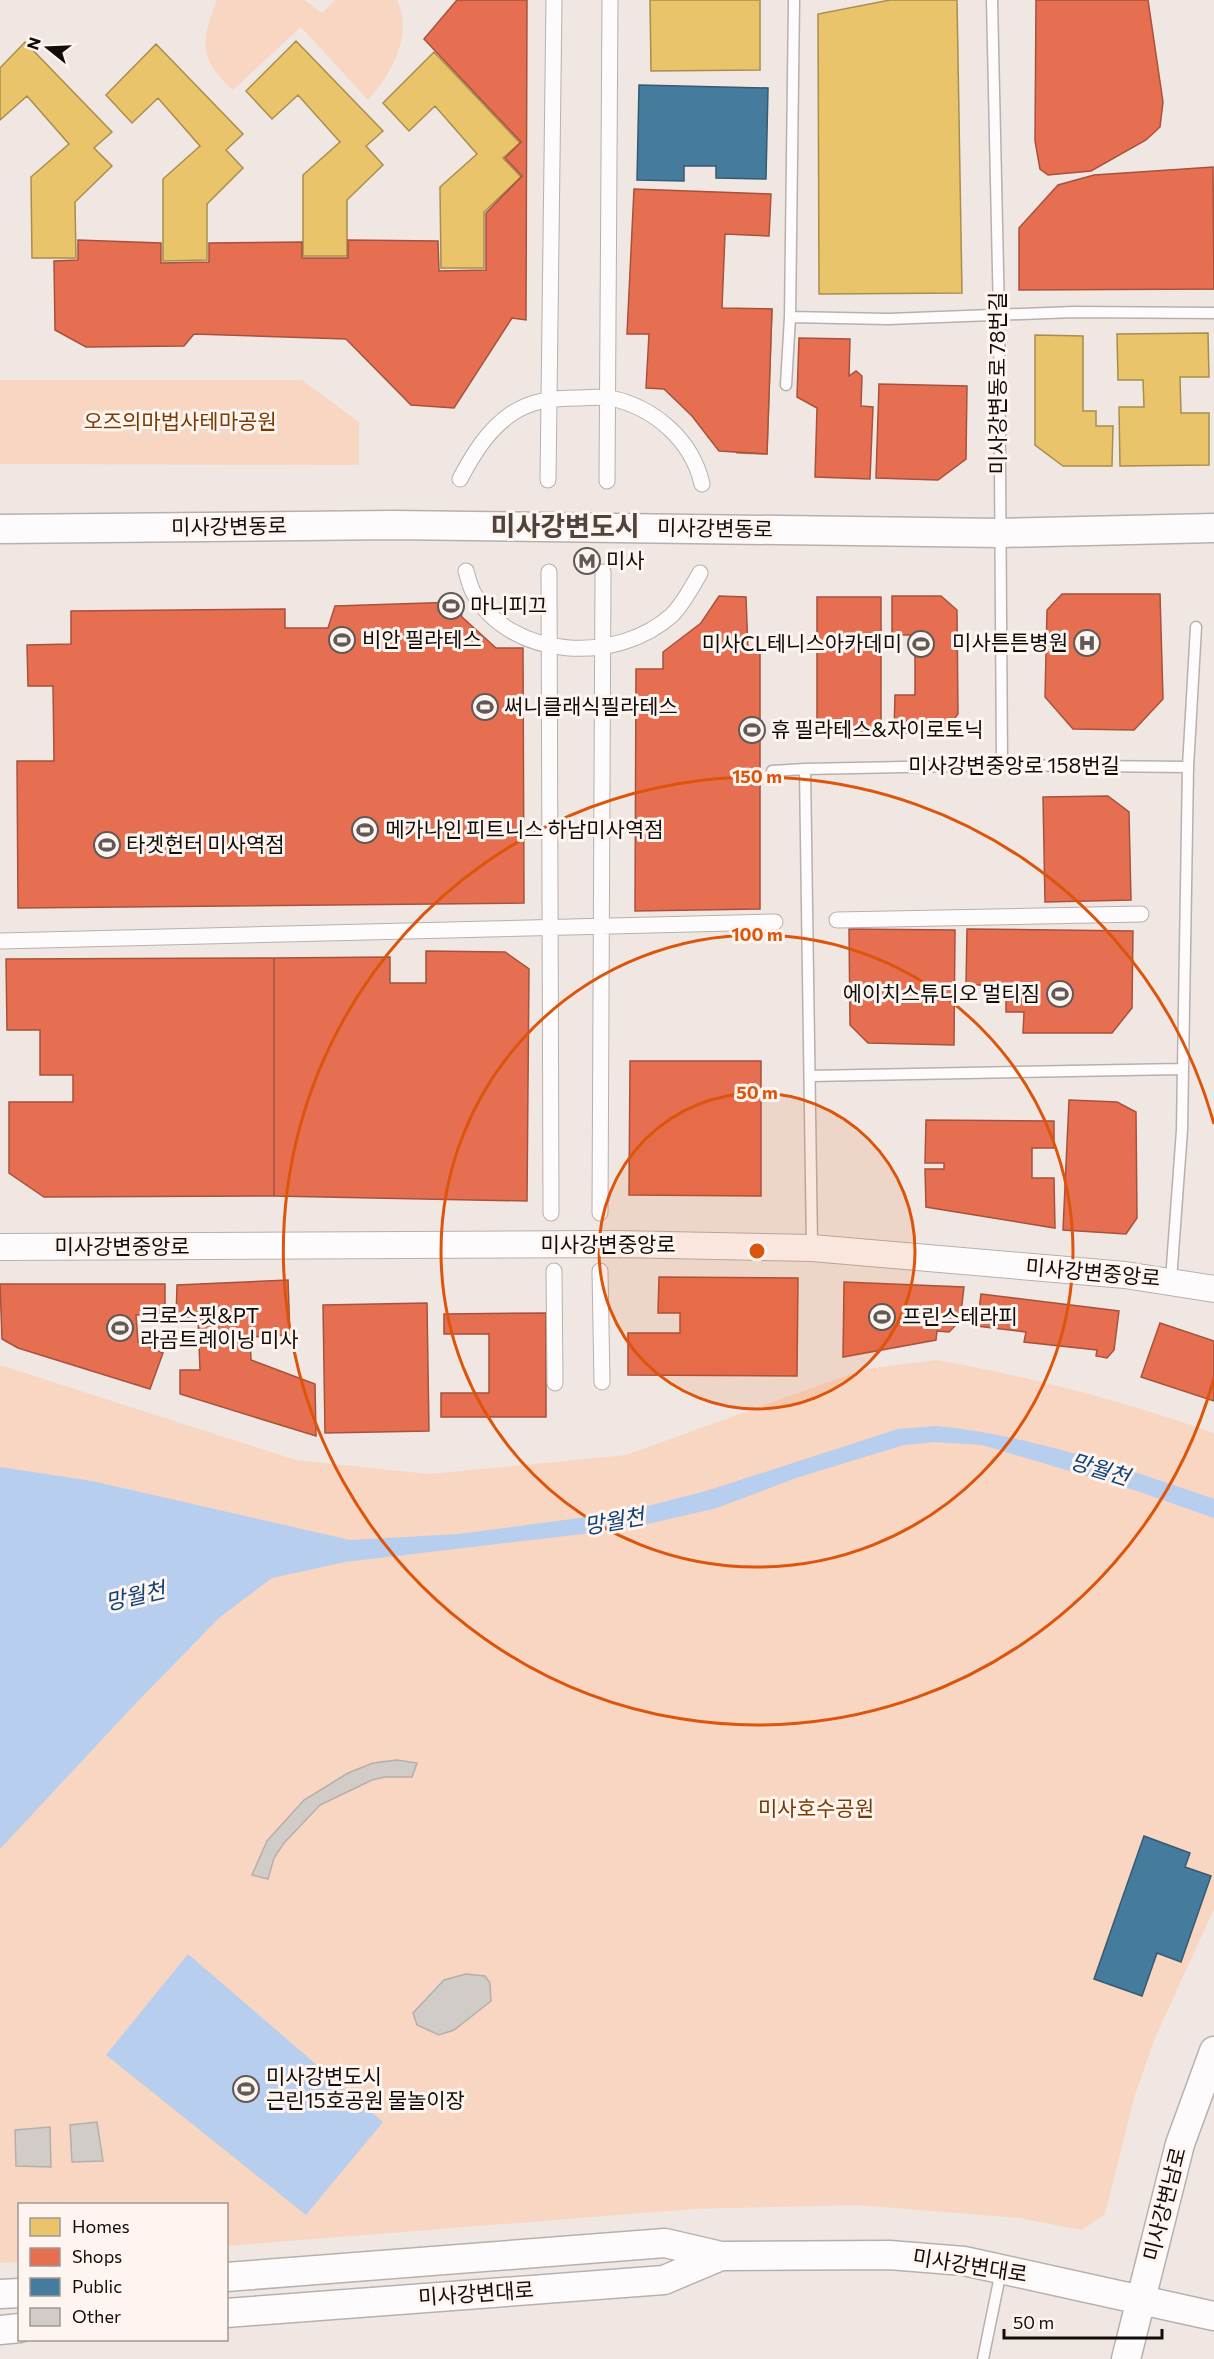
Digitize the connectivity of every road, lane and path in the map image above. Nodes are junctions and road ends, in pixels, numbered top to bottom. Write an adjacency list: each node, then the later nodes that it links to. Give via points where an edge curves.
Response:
1 (554, 0): 9 (street)
2 (610, 0): 10 (street)
3 (794, 0): 7 (lane)
4 (992, 0): 6 (lane, 미사강변동로 78번길)
5 (1214, 313): 6 (lane)
6 (999, 316): 7 (lane); 17 (lane, 미사강변동로 78번길)
7 (790, 317): 8 (lane)
8 (786, 385)
9 (549, 398): 10 (street); 11 (street, via 512,414 486,437); 12 (street)
10 (608, 398): 13 (street); 14 (street, via 642,408 675,432 698,465)
11 (460, 479)
12 (548, 480)
13 (607, 482)
14 (702, 484)
15 (1214, 528): 17 (main road, 미사강변동로)
16 (0, 530): 17 (main road, 미사강변동로, via 393,525)
17 (1000, 533): 25 (lane, 미사강변동로 78번길)
18 (466, 571): 23 (street, via 473,592 493,617 518,634)
19 (549, 572): 23 (street)
20 (603, 572): 24 (street)
21 (700, 573): 24 (street, via 672,614 635,640)
22 (1196, 627): 26 (lane)
23 (549, 647): 24 (street); 33 (street)
24 (601, 648): 32 (street)
25 (1002, 765): 26 (lane, 미사강변중앙로 158번길); 27 (lane, 미사강변중앙로 158번길)
26 (1188, 767): 35 (lane)
27 (805, 769): 28 (lane, 미사강변중앙로 158번길); 36 (lane)
28 (772, 771)
29 (1141, 914): 30 (street)
30 (837, 920)
31 (776, 922): 32 (street)
32 (600, 927): 33 (street); 38 (street)
33 (551, 928): 34 (street); 37 (street)
34 (0, 941)
35 (1181, 1069): 36 (lane); 43 (lane, via 1182,1130)
36 (810, 1076): 40 (lane)
37 (551, 1213)
38 (600, 1213)
39 (0, 1247): 40 (street, 미사강변중앙로, via 617,1244)
40 (812, 1248): 43 (street, 미사강변중앙로)
41 (554, 1271): 46 (street)
42 (600, 1271): 45 (street)
43 (1171, 1280): 44 (street, 미사강변중앙로)
44 (1214, 1289)
45 (602, 1382)
46 (555, 1383)
47 (1214, 2051): 53 (main road, 미사강변남로, via 1180,2144)
48 (721, 2256): 49 (main road, 미사강변대로, via 889,2255); 50 (main road, 미사강변대로, via 665,2243); 54 (main road, 미사강변대로, via 664,2280)
49 (1002, 2268): 53 (main road, 미사강변대로); 58 (lane)
50 (228, 2277)
51 (18, 2293): 52 (main road)
52 (0, 2294)
53 (1141, 2300): 55 (main road, 미사강변대로); 59 (main road, 미사강변남로)
54 (228, 2313)
55 (1214, 2316)
56 (18, 2328): 57 (main road)
57 (0, 2330)
58 (983, 2359)
59 (1126, 2359)

